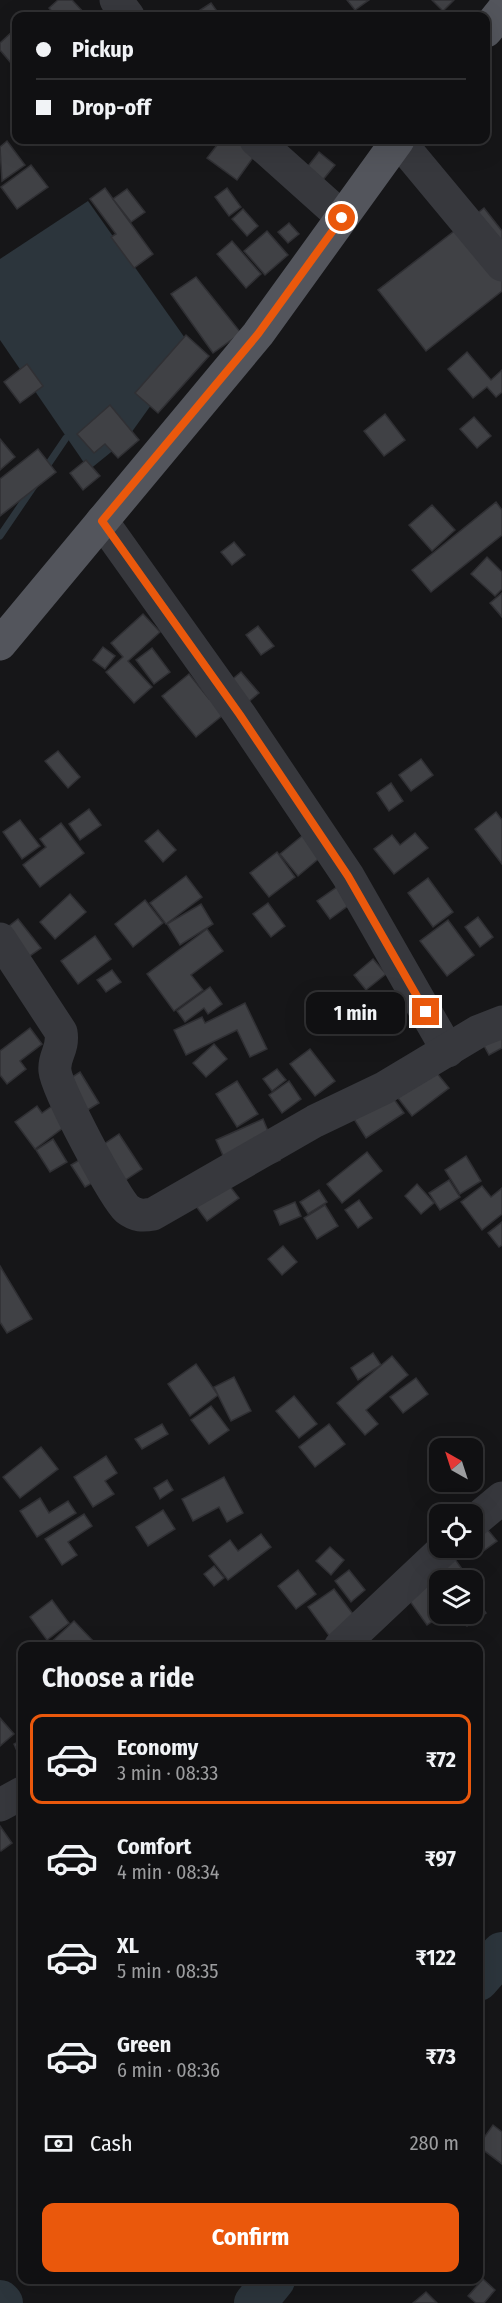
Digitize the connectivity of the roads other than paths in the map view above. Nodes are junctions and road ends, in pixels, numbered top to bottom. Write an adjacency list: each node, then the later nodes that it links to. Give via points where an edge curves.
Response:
1 (502, 11): 2 (main road)
2 (490, 26)
3 (260, 144): 6 (street)
4 (395, 144): 6 (main road)
5 (401, 144): 7 (street)
6 (342, 218): 8 (main road, via 258,334)
7 (502, 265)
8 (102, 521): 9 (main road); 12 (street, via 348,876)
9 (0, 644)
10 (0, 939): 12 (street, via 61,1032 63,1044 54,1070 60,1089 113,1188 127,1209 141,1217 153,1214 315,1121)
11 (502, 1022): 12 (street)
12 (448, 1051)
13 (502, 1498): 14 (street)
14 (483, 1514)
15 (434, 1558): 16 (street)
16 (345, 1642)
17 (18, 1795): 18 (street)
18 (0, 1805)

